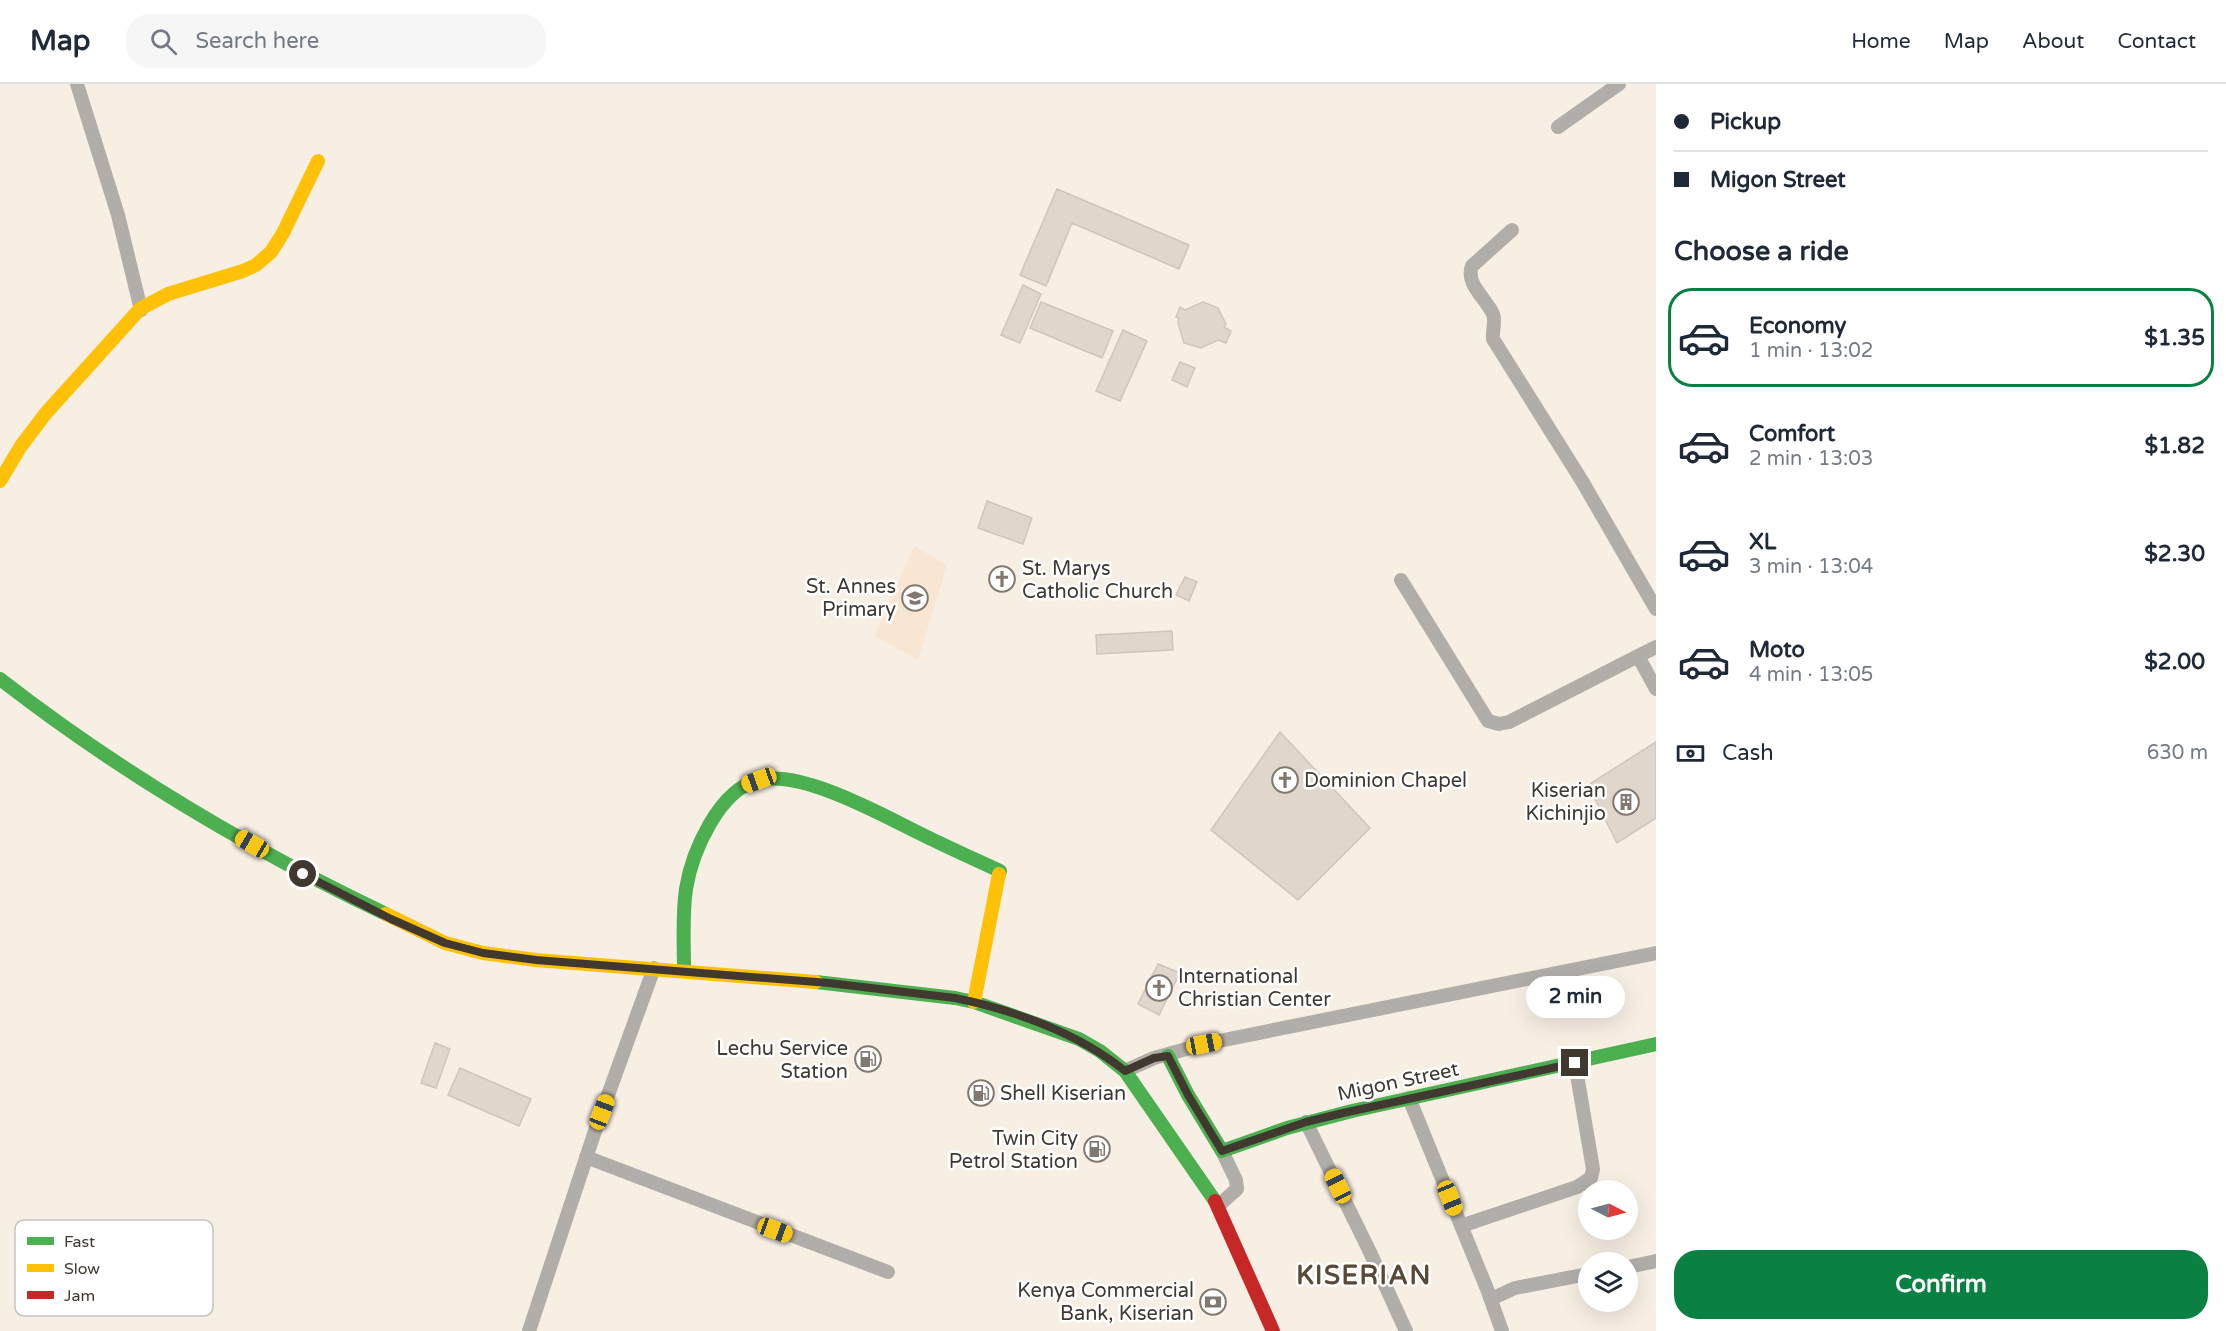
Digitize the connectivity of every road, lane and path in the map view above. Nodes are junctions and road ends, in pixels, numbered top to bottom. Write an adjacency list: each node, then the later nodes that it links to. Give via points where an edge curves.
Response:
1 (77, 84): 6 (street, via 118,215)
2 (1619, 84): 3 (street)
3 (1558, 128)
4 (318, 161): 6 (main road, via 280,239 259,263 158,298)
5 (1512, 230): 9 (street, via 1470,270 1472,281 1494,316 1493,339)
6 (141, 310): 7 (main road, via 46,411)
7 (0, 481)
8 (1401, 580): 11 (street, via 1484,717 1492,723 1509,722)
9 (1656, 609)
10 (1656, 647): 11 (street)
11 (1638, 656): 13 (street)
12 (0, 679): 15 (main road, via 134,776 320,883 445,943 493,955)
13 (1656, 689)
14 (1656, 953): 19 (street, via 1204,1044)
15 (654, 968): 16 (main road); 25 (street)
16 (684, 971): 17 (main road, via 829,983); 17 (main road, via 688,877 701,842 721,805 745,785 759,780 786,780 853,802 1000,871)
17 (974, 1002): 21 (main road, via 1079,1039)
18 (1656, 1044): 20 (main road, Migon Street)
19 (1168, 1056): 21 (street); 24 (main road)
20 (1575, 1063): 22 (main road, Migon Street); 27 (street, via 1593,1169 1591,1178 1577,1187)
21 (1125, 1071): 26 (main road)
22 (1409, 1098): 23 (main road, Migon Street); 27 (street)
23 (1306, 1122): 24 (main road, Migon Street); 35 (street)
24 (1222, 1151): 26 (street, via 1236,1180 1236,1189)
25 (586, 1157): 30 (street); 33 (street)
26 (1218, 1206): 34 (main road)
27 (1461, 1226): 32 (street)
28 (1656, 1261): 29 (street)
29 (1638, 1265)
30 (888, 1272)
31 (1578, 1276): 32 (street, via 1515,1288)
32 (1491, 1299): 36 (street)
33 (529, 1331)
34 (1273, 1331)
35 (1406, 1331)
36 (1502, 1331)

